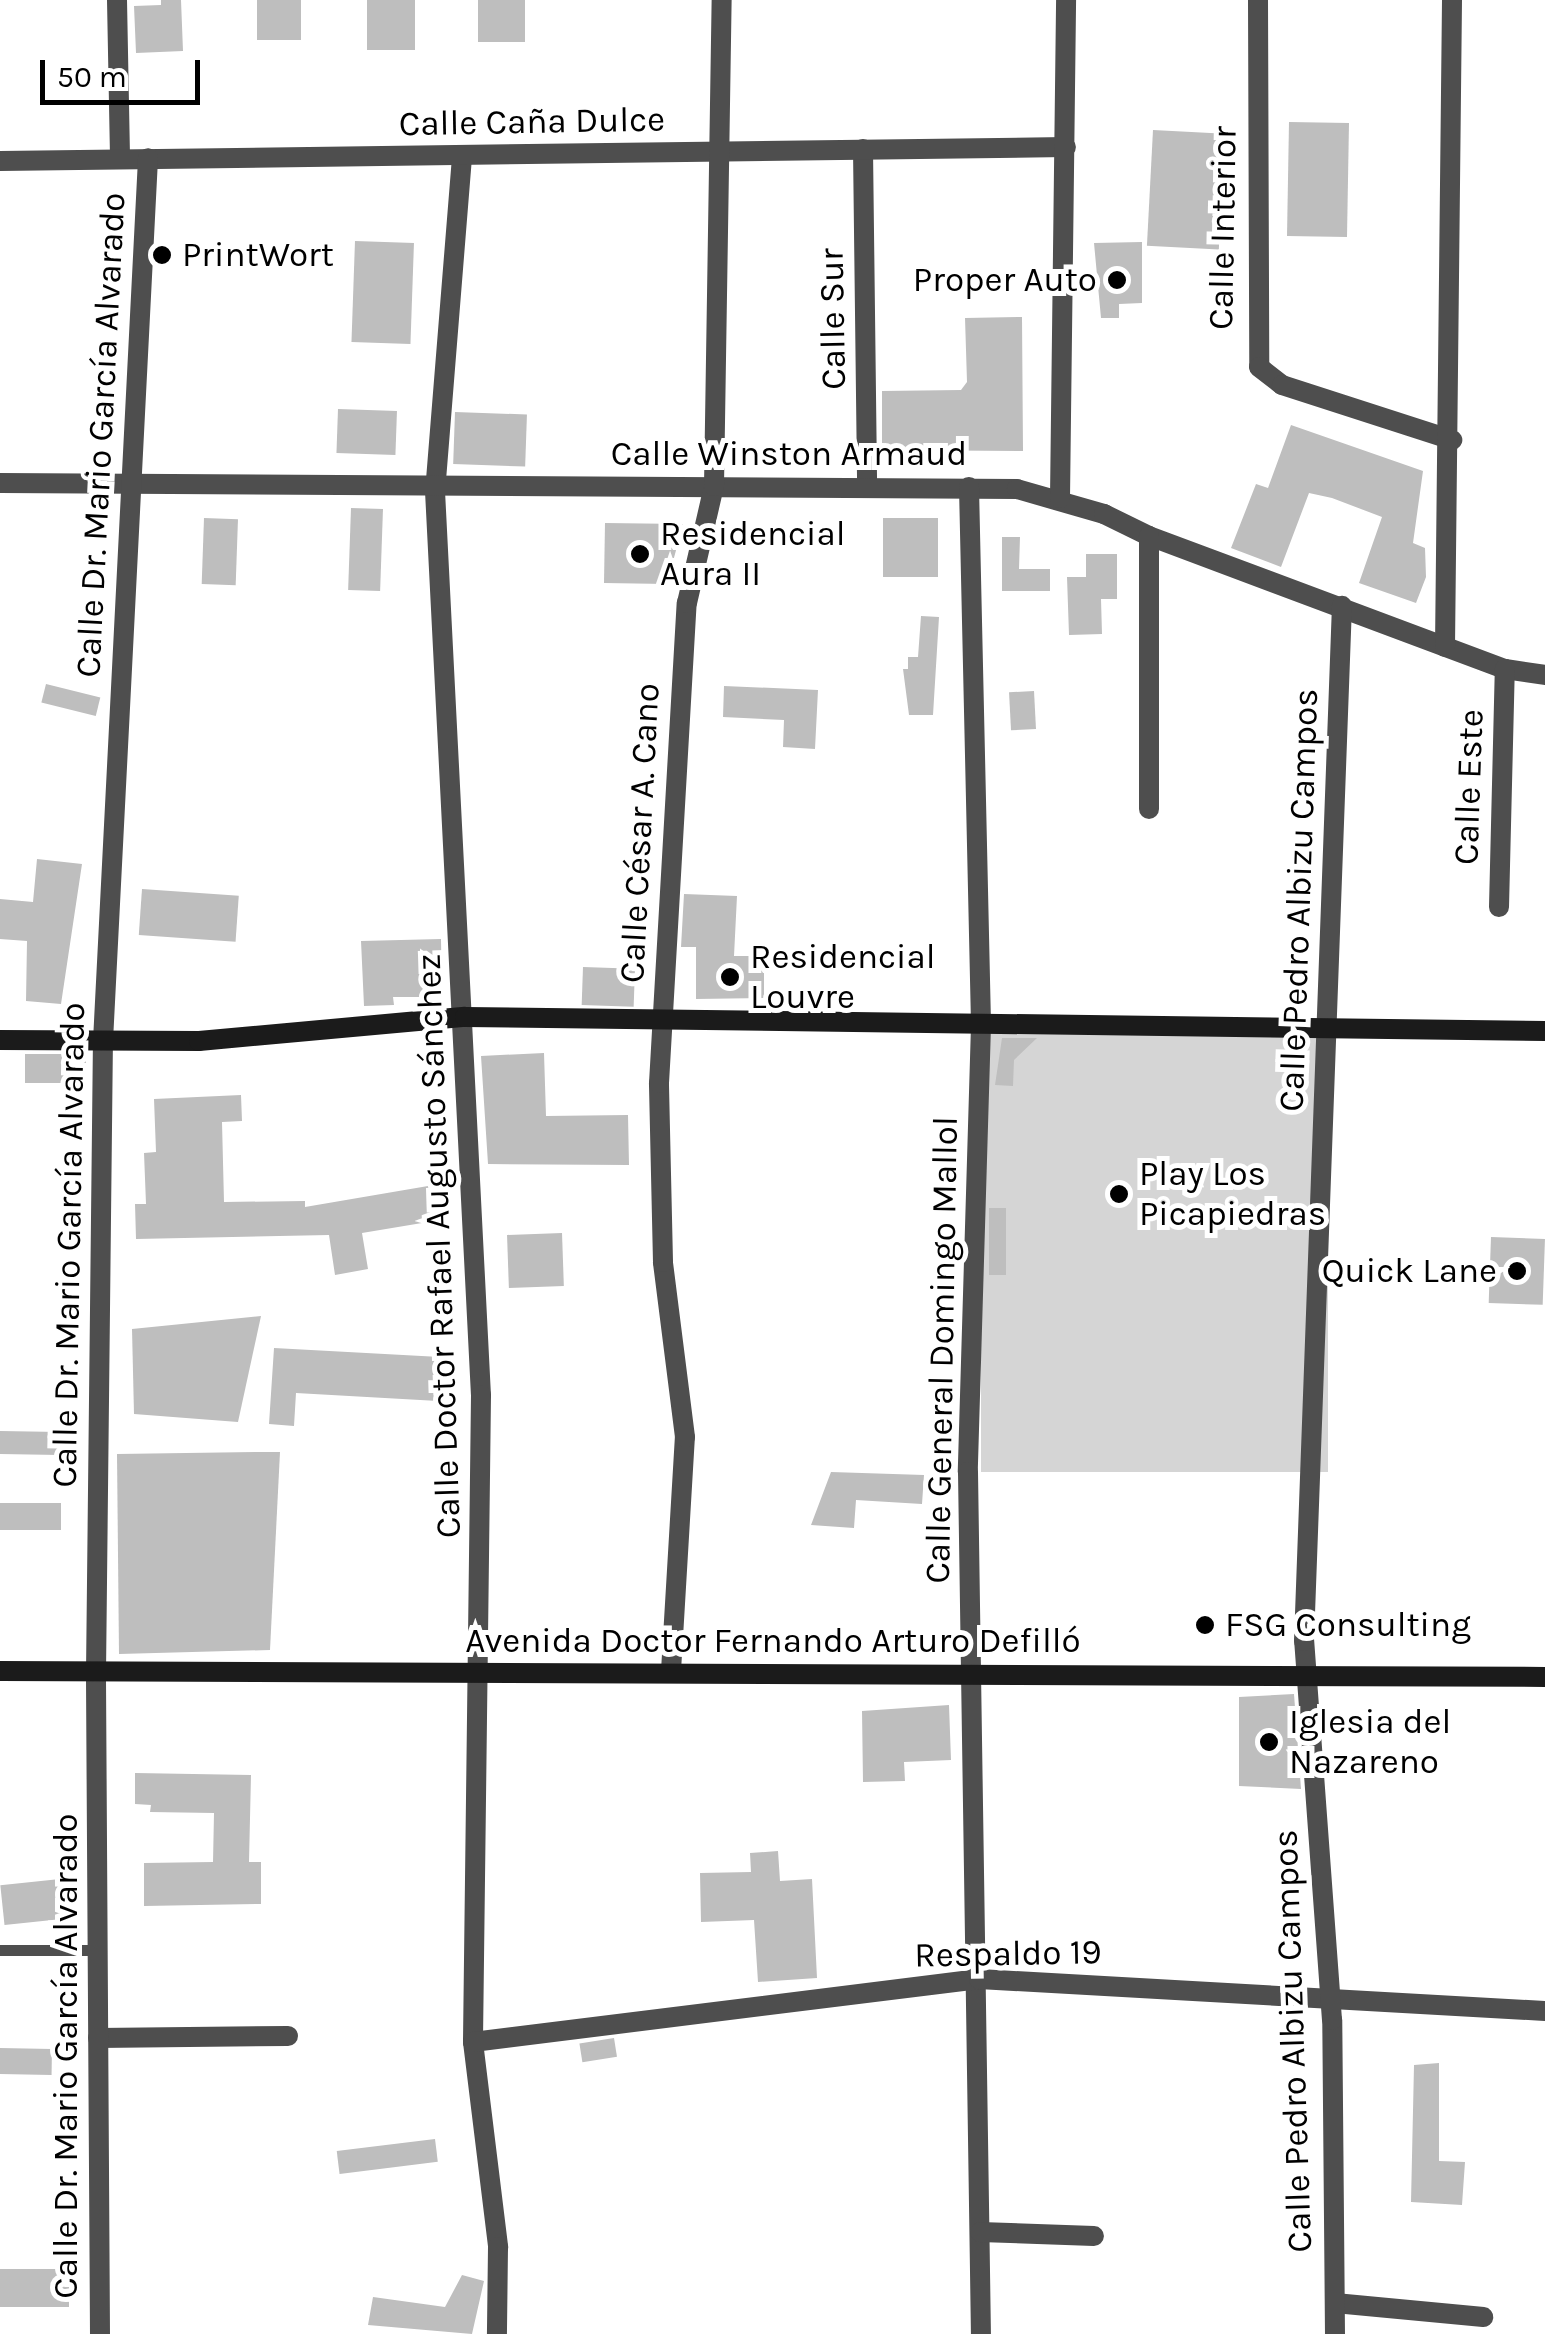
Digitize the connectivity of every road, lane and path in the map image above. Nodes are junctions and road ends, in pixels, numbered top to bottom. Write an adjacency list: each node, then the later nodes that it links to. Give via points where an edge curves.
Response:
1 (118, 0): 11 (street)
2 (722, 0): 8 (street, Calle César A. Cano)
3 (1066, 0): 6 (street)
4 (1258, 0): 13 (street, Calle Interior, via 1258,367 1282,385)
5 (1452, 0): 13 (street)
6 (1066, 146): 7 (street, Calle Caña Dulce); 20 (street)
7 (863, 149): 8 (street, Calle Caña Dulce); 18 (street, Calle Sur)
8 (719, 152): 9 (street, Calle Caña Dulce); 17 (street, Calle César A. Cano)
9 (462, 157): 10 (street, Calle Caña Dulce); 16 (street, Calle Doctor Rafael Augusto Sánchez)
10 (148, 158): 11 (street, Calle Caña Dulce); 15 (street, Calle Dr. Mario García Alvarado)
11 (120, 159): 12 (street, Calle Caña Dulce)
12 (0, 160)
13 (1452, 440): 23 (street)
14 (0, 483): 15 (street, Calle Winston Armaud)
15 (130, 484): 16 (street, Calle Winston Armaud); 34 (street, Calle Dr. Mario García Alvarado)
16 (436, 485): 17 (street, Calle Winston Armaud); 28 (street, Calle Doctor Rafael Augusto Sánchez)
17 (714, 486): 18 (street, Calle Winston Armaud); 29 (street, Calle César A. Cano, via 687,603)
18 (867, 487): 19 (street, Calle Winston Armaud)
19 (968, 487): 20 (street, Calle Winston Armaud); 30 (street, Calle General Domingo Mallol)
20 (1060, 498): 21 (street, Calle Winston Armaud)
21 (1149, 536): 22 (street, Calle Winston Armaud); 26 (street)
22 (1342, 606): 23 (street, Calle Winston Armaud); 31 (street, Calle Pedro Albizu Campos)
23 (1445, 646): 24 (street, Calle Winston Armaud)
24 (1505, 669): 25 (street, Calle Winston Armaud); 27 (street, Calle Este)
25 (1545, 675)
26 (1149, 809)
27 (1499, 906)
28 (466, 1017): 29 (street); 34 (street, via 200,1042); 37 (street, Calle Doctor Rafael Augusto Sánchez, via 481,1395)
29 (663, 1024): 30 (street); 38 (street, Calle César A. Cano, via 663,1262 686,1466)
30 (981, 1026): 31 (street); 39 (street, Calle General Domingo Mallol, via 969,1355)
31 (1328, 1027): 32 (street); 40 (street, Calle Pedro Albizu Campos, via 1308,1482)
32 (1545, 1031)
33 (0, 1040): 34 (street)
34 (103, 1041): 36 (street, Calle Dr. Mario García Alvarado)
35 (0, 1671): 36 (street, Avenida Doctor Fernando Arturo Defilló)
36 (96, 1672): 37 (street, Avenida Doctor Fernando Arturo Defilló); 43 (street, Calle Dr. Mario García Alvarado)
37 (476, 1672): 38 (street, Avenida Doctor Fernando Arturo Defilló); 49 (street, Calle Doctor Rafael Augusto Sánchez)
38 (671, 1672): 39 (street, Avenida Doctor Fernando Arturo Defilló)
39 (974, 1674): 40 (street, Avenida Doctor Fernando Arturo Defilló); 44 (street, Calle General Domingo Mallol)
40 (1309, 1676): 41 (street, Avenida Doctor Fernando Arturo Defilló); 45 (street, Calle Pedro Albizu Campos)
41 (1545, 1676)
42 (0, 1950): 43 (lane)
43 (97, 1950): 48 (street, Calle Dr. Mario García Alvarado)
44 (979, 1979): 45 (street, Respaldo 19); 49 (street, Respaldo 19); 50 (street, Calle General Domingo Mallol)
45 (1330, 1994): 46 (street, Respaldo 19); 52 (street, Calle Pedro Albizu Campos)
46 (1545, 2011)
47 (288, 2036): 48 (street)
48 (98, 2038): 54 (street, Calle Dr. Mario García Alvarado)
49 (473, 2042): 55 (street, Calle Doctor Rafael Augusto Sánchez, via 498,2247)
50 (980, 2232): 51 (street); 56 (street, Calle General Domingo Mallol)
51 (1094, 2236)
52 (1334, 2303): 53 (street); 57 (street, Calle Pedro Albizu Campos)
53 (1483, 2316)
54 (100, 2334)
55 (496, 2334)
56 (980, 2334)
57 (1335, 2334)

